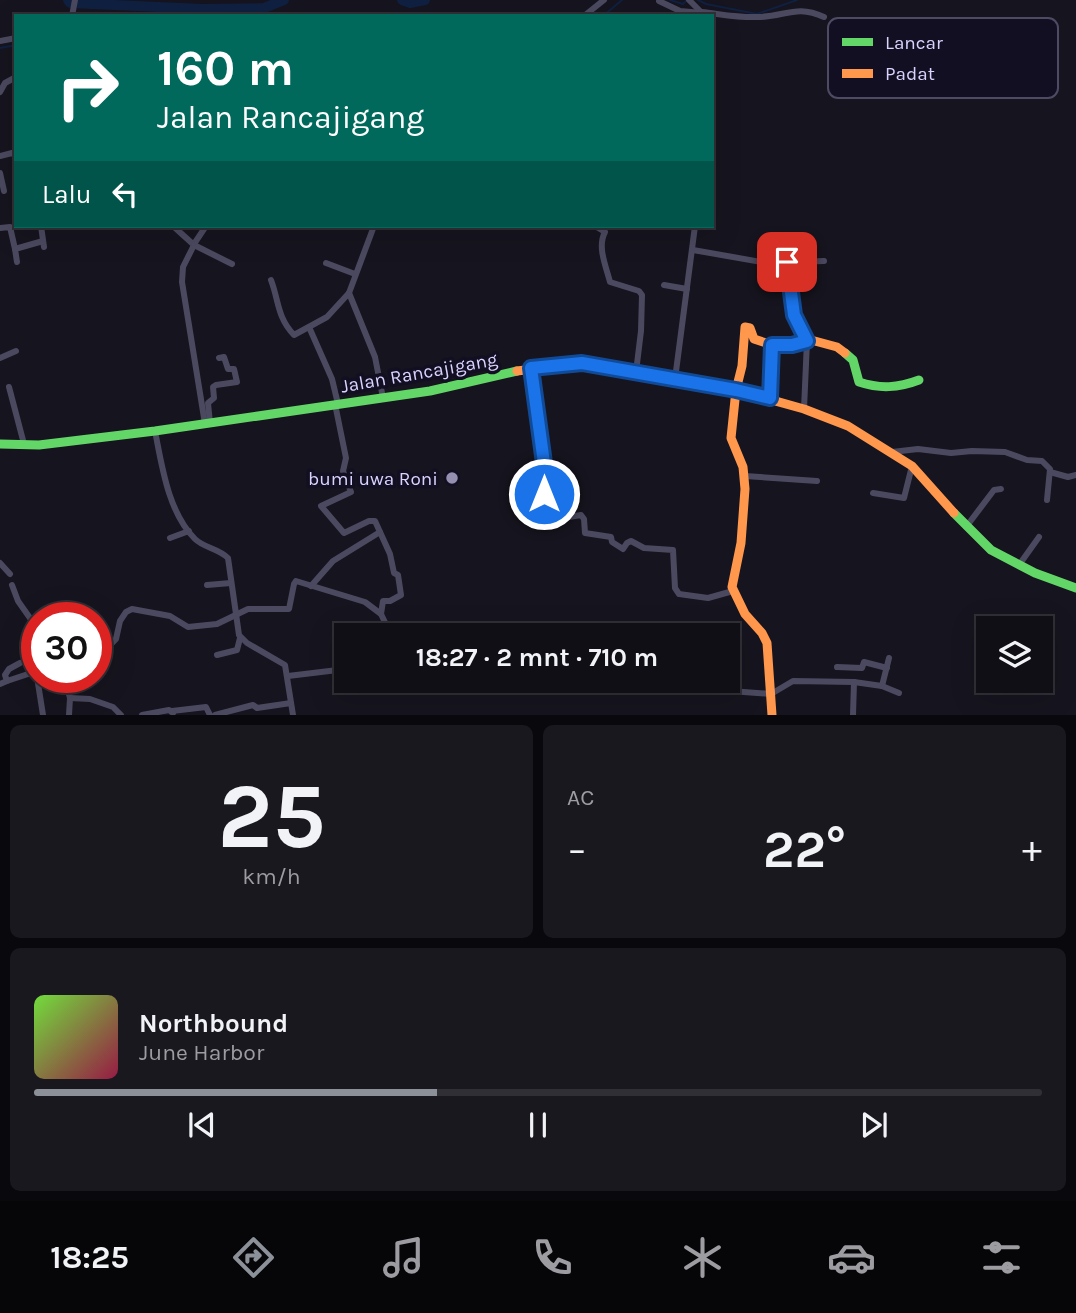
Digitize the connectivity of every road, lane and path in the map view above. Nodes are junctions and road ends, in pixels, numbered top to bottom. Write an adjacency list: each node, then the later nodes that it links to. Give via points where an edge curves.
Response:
1 (604, 0): 4 (street)
2 (659, 1): 5 (street)
3 (689, 1): 5 (street)
4 (586, 14)
5 (702, 14)
6 (714, 15): 7 (street, via 761,18 802,10)
7 (824, 17)
8 (14, 77): 9 (street)
9 (0, 92)
10 (14, 153): 11 (street)
11 (0, 156)
12 (0, 173): 13 (street)
13 (4, 191)
14 (14, 226): 15 (street)
15 (0, 228)
16 (14, 228): 24 (street)
17 (41, 228): 24 (street, via 44,244)
18 (175, 228): 23 (street)
19 (205, 228): 23 (street)
20 (373, 228): 31 (street)
21 (598, 228): 43 (street, via 605,232 602,253 611,283 642,295)
22 (695, 228): 25 (street)
23 (194, 245): 30 (street); 52 (street, via 183,267 182,282)
24 (15, 249): 27 (street)
25 (693, 250): 28 (street, via 767,263); 34 (street)
26 (824, 261): 28 (street)
27 (17, 262)
28 (787, 262): 37 (street, via 794,315)
29 (326, 263): 31 (street)
30 (232, 264)
31 (355, 274): 35 (street)
32 (271, 280): 36 (street, via 279,313 291,332 296,335)
33 (664, 285): 34 (street)
34 (687, 289): 44 (street)
35 (349, 293): 36 (street, via 327,317); 48 (street, via 376,360)
36 (309, 327): 50 (street, via 334,382)
37 (807, 341): 38 (main road); 45 (main road, via 837,347 851,358 861,383 895,389); 51 (street)
38 (772, 345): 47 (main road, via 754,339 745,327); 49 (street)
39 (16, 351): 40 (street)
40 (0, 358)
41 (219, 358): 52 (street, via 224,357 228,369 234,369 237,382 213,387)
42 (531, 368): 43 (main road, Jalan Rancajigang, via 576,362); 48 (main road, Jalan Rancajigang); 78 (street, via 544,468 543,514 582,516 585,533 611,537 623,550 631,541 645,548 673,550 679,594 708,598)
43 (636, 372): 44 (main road, Jalan Rancajigang)
44 (675, 379): 47 (main road, Jalan Rancajigang)
45 (919, 380)
46 (9, 387): 55 (street)
47 (736, 390): 49 (main road, Jalan Rancajigang); 60 (main road, via 731,441)
48 (383, 398): 50 (main road, Jalan Rancajigang)
49 (770, 398): 51 (main road, Jalan Rancajigang)
50 (337, 404): 52 (main road, Jalan Rancajigang); 67 (street, via 346,457 343,471 352,492 321,507 344,533 373,520)
51 (804, 409): 56 (main road, Jalan Rancajigang, via 848,426)
52 (208, 423): 53 (main road, Jalan Rancajigang)
53 (155, 431): 55 (main road, Jalan Rancajigang); 66 (street, via 167,490)
54 (0, 443): 55 (main road, Jalan Rancajigang)
55 (24, 444)
56 (892, 452): 57 (main road, Jalan Rancajigang); 58 (street, via 1005,452 1042,461)
57 (912, 466): 63 (street, via 904,499); 65 (main road, Jalan Rancajigang)
58 (1050, 472): 59 (street); 64 (street)
59 (1076, 475)
60 (745, 476): 61 (street); 78 (main road)
61 (817, 481)
62 (1002, 489): 65 (street, via 994,490)
63 (873, 494)
64 (1047, 500)
65 (965, 527): 71 (main road, Jalan Rancajigang, via 991,550)
66 (189, 531): 69 (street); 73 (street, via 229,560)
67 (380, 532): 76 (street, via 334,561); 80 (street, via 401,592 383,601)
68 (1039, 537): 71 (street)
69 (170, 538)
70 (0, 563): 72 (street)
71 (1019, 565): 77 (main road, Jalan Rancajigang)
72 (10, 574)
73 (231, 583): 75 (street); 81 (street)
74 (12, 585): 79 (street)
75 (207, 585)
76 (311, 586): 80 (street, via 359,599); 81 (street, via 295,582 289,609 247,609)
77 (1076, 588)
78 (734, 593): 100 (main road, via 768,649)
79 (21, 605)
80 (381, 614): 82 (street)
81 (234, 615): 83 (street); 84 (street, via 215,625 187,626 170,616 132,609 120,621)
82 (385, 623)
83 (240, 638): 85 (street, via 237,650); 91 (street, via 283,662)
84 (112, 643)
85 (218, 655)
86 (889, 659): 89 (street)
87 (20, 663): 94 (street, via 7,671)
88 (836, 667): 89 (street, via 862,668 864,662)
89 (887, 668): 95 (street)
90 (334, 670): 91 (street)
91 (288, 676): 101 (street)
92 (21, 678): 94 (street)
93 (854, 682): 95 (street); 100 (street, via 793,681); 111 (street)
94 (3, 683)
95 (882, 686): 98 (street)
96 (740, 692): 100 (street)
97 (40, 693): 103 (street)
98 (899, 693)
99 (70, 694): 104 (street); 105 (street, via 113,707)
100 (771, 694): 110 (main road)
101 (291, 703): 108 (street, via 253,705); 109 (street)
102 (173, 713): 106 (street); 107 (street, via 206,707)
103 (43, 715)
104 (69, 715)
105 (121, 715)
106 (142, 715)
107 (210, 715)
108 (215, 715)
109 (293, 715)
110 (772, 715)
111 (853, 715)

